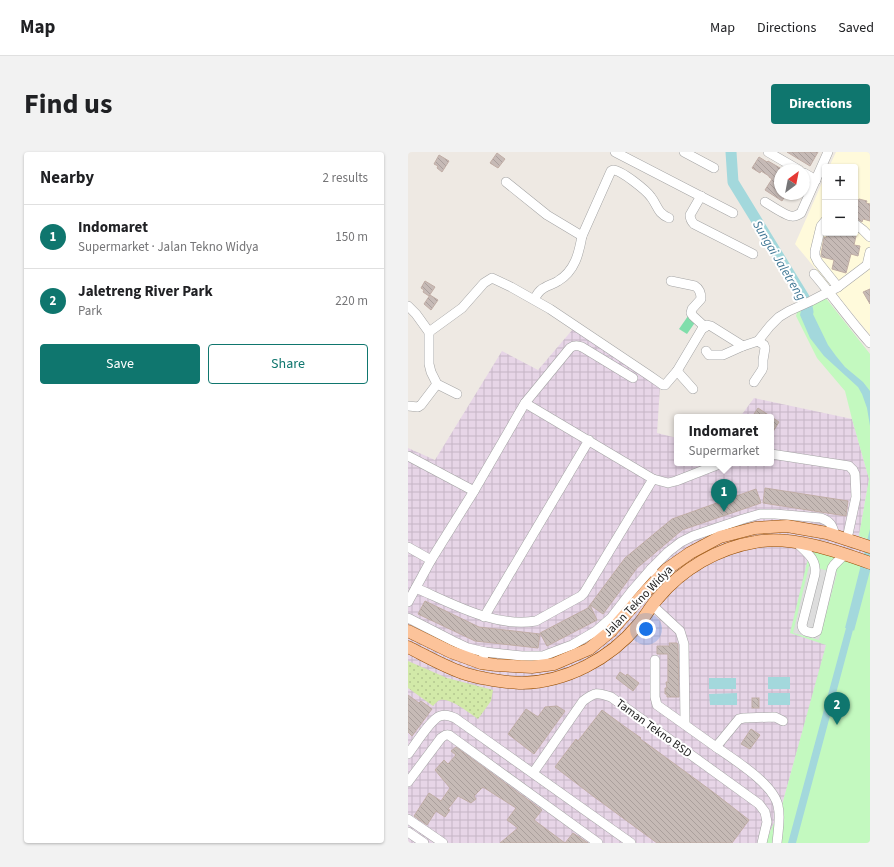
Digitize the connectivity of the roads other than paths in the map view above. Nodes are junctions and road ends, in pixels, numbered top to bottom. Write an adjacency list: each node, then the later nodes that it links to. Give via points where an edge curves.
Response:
1 (617, 152): 10 (street)
2 (684, 152): 6 (street)
3 (768, 152): 5 (street)
4 (828, 152): 8 (street)
5 (789, 164)
6 (714, 168)
7 (810, 176): 8 (street)
8 (816, 180): 11 (street, via 798,215 788,216)
9 (506, 182): 16 (street, via 547,215)
10 (701, 196): 12 (street); 19 (street, via 690,215 691,221)
11 (765, 202)
12 (733, 213)
13 (669, 218): 16 (street, via 660,213 646,191 619,171 613,170)
14 (822, 225): 23 (street, via 815,256)
15 (858, 226): 17 (street)
16 (582, 236): 25 (street, via 575,263 566,275 540,291)
17 (870, 237)
18 (870, 252): 20 (street)
19 (754, 254)
20 (869, 266): 23 (street)
21 (814, 274): 24 (street)
22 (671, 281): 27 (street, via 699,288 701,299 691,313)
23 (838, 286): 24 (street)
24 (830, 293): 29 (street, via 812,304 802,305 779,317); 30 (street)
25 (534, 300): 28 (street, via 492,278 484,283 462,308); 33 (street, via 663,385)
26 (408, 306): 28 (street)
27 (705, 327): 31 (street, via 710,326); 33 (street)
28 (429, 332): 36 (street, via 429,364)
29 (758, 341): 31 (street); 35 (street, via 765,348 763,367)
30 (870, 343)
31 (743, 346): 32 (street, via 723,356 709,355)
32 (706, 352)
33 (677, 371): 37 (street)
34 (633, 378): 39 (street, via 577,345 570,348)
35 (754, 382)
36 (437, 384): 38 (street); 40 (street, via 421,405)
37 (693, 389)
38 (457, 394)
39 (525, 403): 41 (street); 46 (street)
40 (408, 406)
41 (589, 440): 45 (street); 57 (street)
42 (774, 454): 47 (street, via 849,466 853,470 856,497)
43 (408, 456): 46 (street)
44 (714, 466): 45 (street, via 668,483)
45 (653, 479): 57 (street, via 581,596 536,621 501,621)
46 (474, 491): 52 (street)
47 (852, 541): 50 (main road, Jalan Tekno Widya); 61 (main road, Jalan Tekno Widya, via 835,535 787,526 755,528 720,537 654,574 611,631 589,649 554,664 532,666 496,665)
48 (798, 543): 51 (main road, Jalan Tekno Widya); 51 (street, via 812,558 816,568 802,625 804,631 808,632 817,631 832,568 837,561); 56 (main road, Jalan Tekno Widya, via 782,540 756,542 724,550 676,578)
49 (408, 547): 52 (street)
50 (870, 547)
51 (848, 555): 53 (main road, Jalan Tekno Widya)
52 (431, 560): 54 (street)
53 (870, 563)
54 (416, 588): 55 (street); 57 (street)
55 (408, 602)
56 (652, 605): 60 (main road, Jalan Tekno Widya, via 637,626 615,648 590,665 552,679 521,683 487,679 442,665); 64 (street, via 680,631 684,644)
57 (484, 617)
58 (408, 618): 61 (street)
59 (408, 631): 61 (main road, Jalan Tekno Widya, via 451,652)
60 (408, 647)
61 (483, 657)
62 (655, 660): 64 (street, via 657,705)
63 (783, 721): 65 (street, via 774,717 740,719)
64 (685, 724): 65 (street)
65 (716, 746): 76 (street, via 759,778 773,795 778,804 779,814)
66 (409, 749): 67 (street, via 433,720 446,715 455,718)
67 (533, 773): 74 (street); 75 (street, Taman Tekno BSD, via 583,701 592,694 601,693 611,697 759,804 765,812 767,822)
68 (408, 782): 73 (street, via 446,734)
69 (408, 819): 72 (street)
70 (408, 832): 71 (street)
71 (424, 843)
72 (443, 843)
73 (598, 843)
74 (631, 843)
75 (762, 843)
76 (777, 843)

